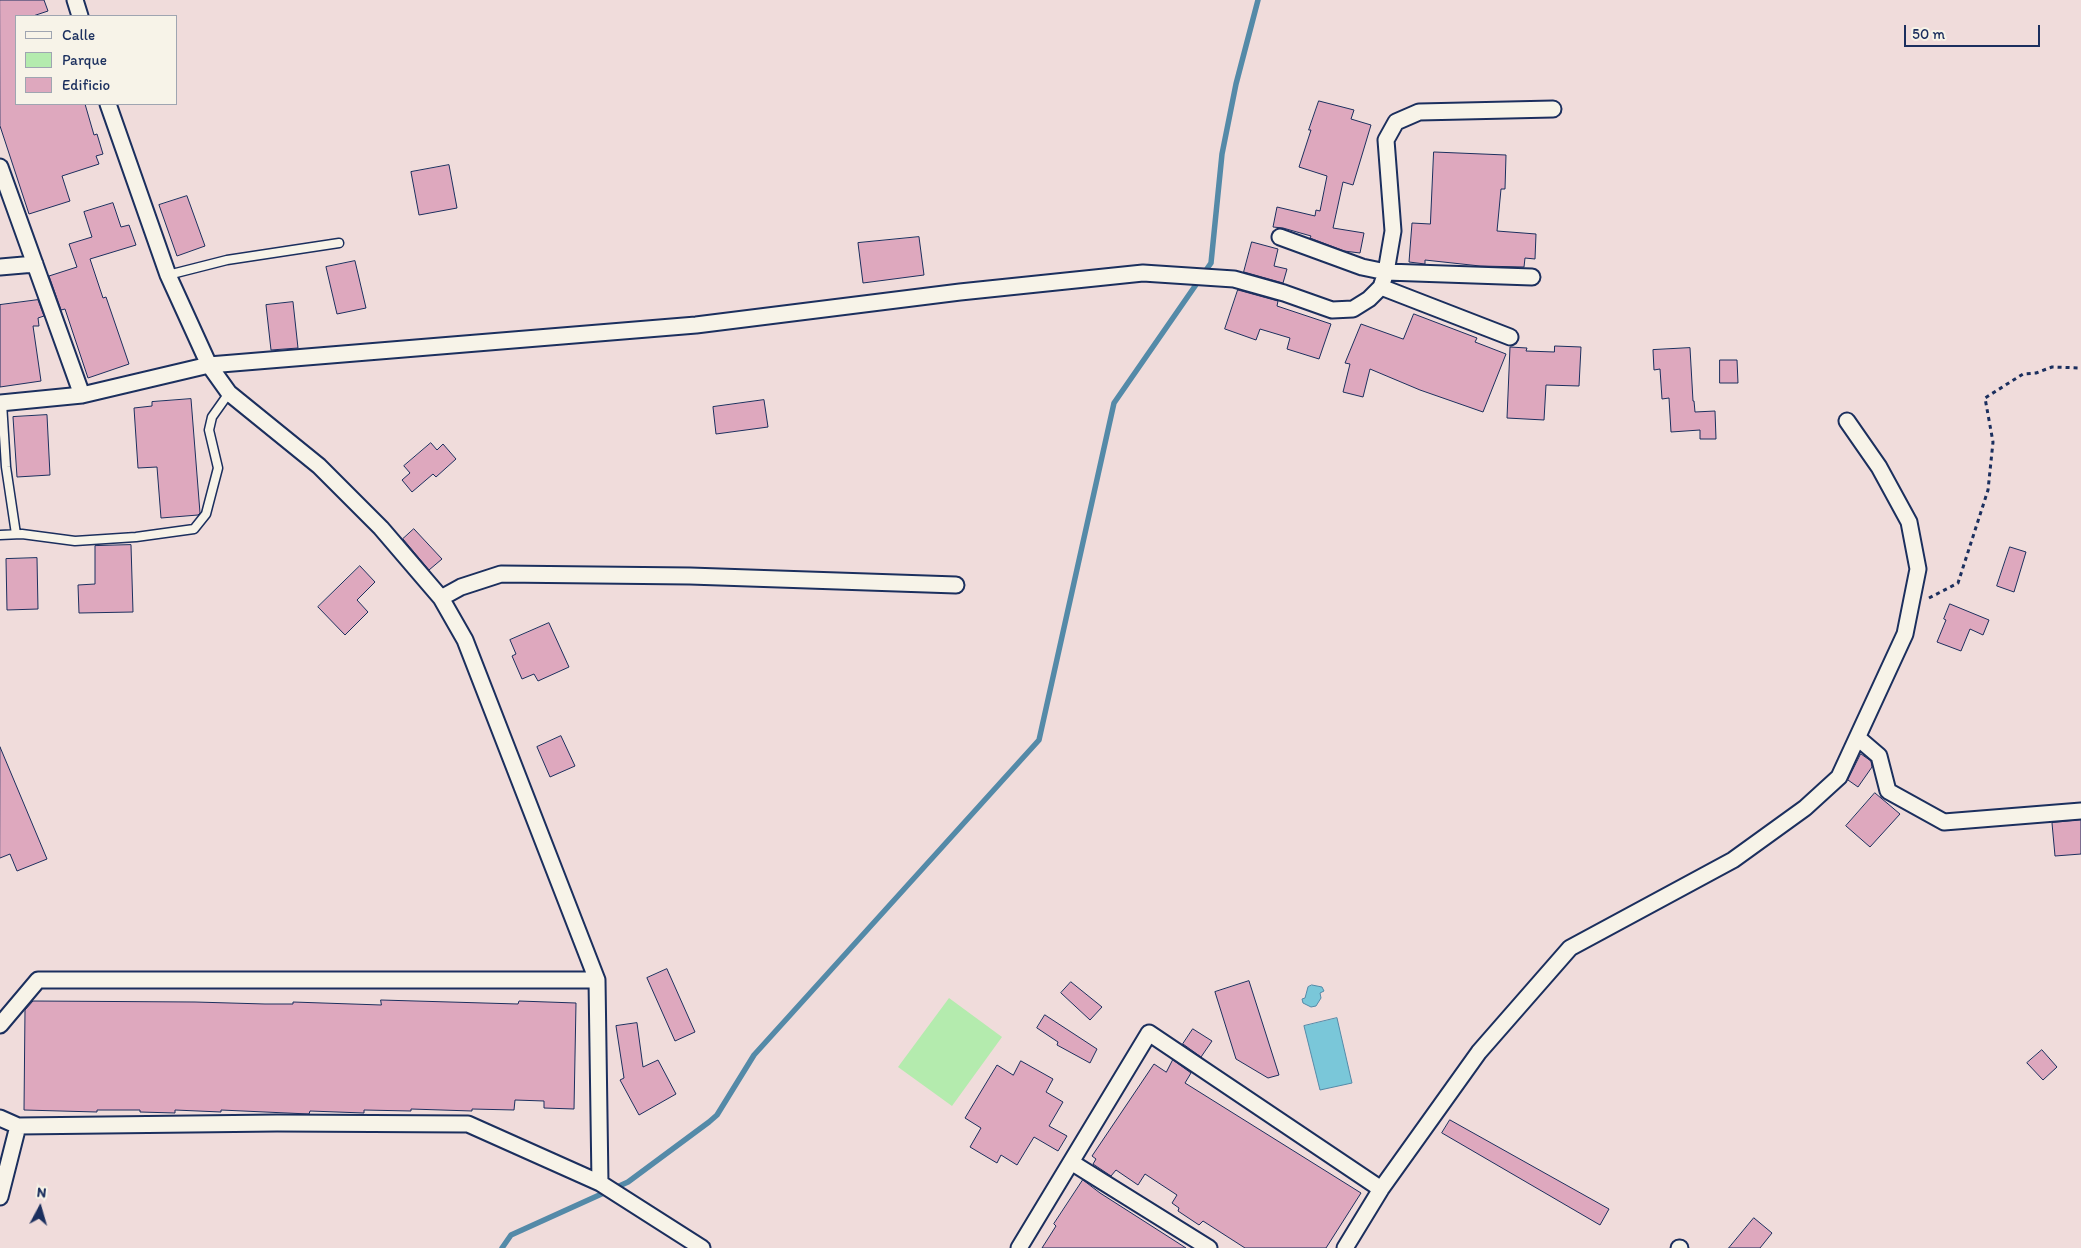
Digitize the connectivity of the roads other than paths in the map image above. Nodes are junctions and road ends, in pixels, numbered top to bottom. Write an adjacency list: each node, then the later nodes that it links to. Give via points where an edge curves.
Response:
1 (75, 0): 2 (street)
2 (80, 15)
3 (108, 105): 11 (street)
4 (1553, 109): 10 (street, via 1419,112 1396,122 1386,140 1393,231)
5 (0, 166): 8 (street)
6 (1280, 237): 10 (street, via 1362,267)
7 (339, 243): 11 (lane, via 227,260)
8 (35, 264): 9 (street); 17 (street)
9 (0, 267)
10 (1386, 272): 12 (street); 13 (street)
11 (168, 276): 15 (street)
12 (1532, 277)
13 (1382, 288): 14 (street); 15 (street, via 1353,309 1332,310 1234,279 1143,273 696,325)
14 (1510, 336)
15 (209, 365): 16 (street); 17 (street)
16 (229, 393): 20 (lane, via 212,417 209,430 218,468 206,514 194,529 75,541); 23 (street, via 320,466 381,528)
17 (82, 395): 18 (street)
18 (1, 403): 20 (lane)
19 (1847, 421): 24 (street, via 1879,467 1909,522 1918,569 1905,634)
20 (16, 534): 21 (lane)
21 (0, 535)
22 (956, 585): 23 (street, via 690,576 501,574 461,587)
23 (441, 598): 26 (street, via 465,640)
24 (1858, 738): 25 (street, via 1879,756 1888,791 1944,822); 32 (street, via 1839,777 1805,808 1733,860 1570,948 1478,1052)
25 (2081, 811)
26 (597, 980): 27 (street, via 38,980); 31 (street)
27 (0, 1025)
28 (0, 1118): 29 (street)
29 (18, 1126): 31 (street, via 468,1124); 33 (street)
30 (1071, 1162): 32 (street, via 1149,1033); 35 (street); 36 (street)
31 (600, 1183): 34 (street)
32 (1382, 1188): 37 (street)
33 (0, 1196)
34 (699, 1247)
35 (1018, 1248)
36 (1210, 1248)
37 (1345, 1248)

